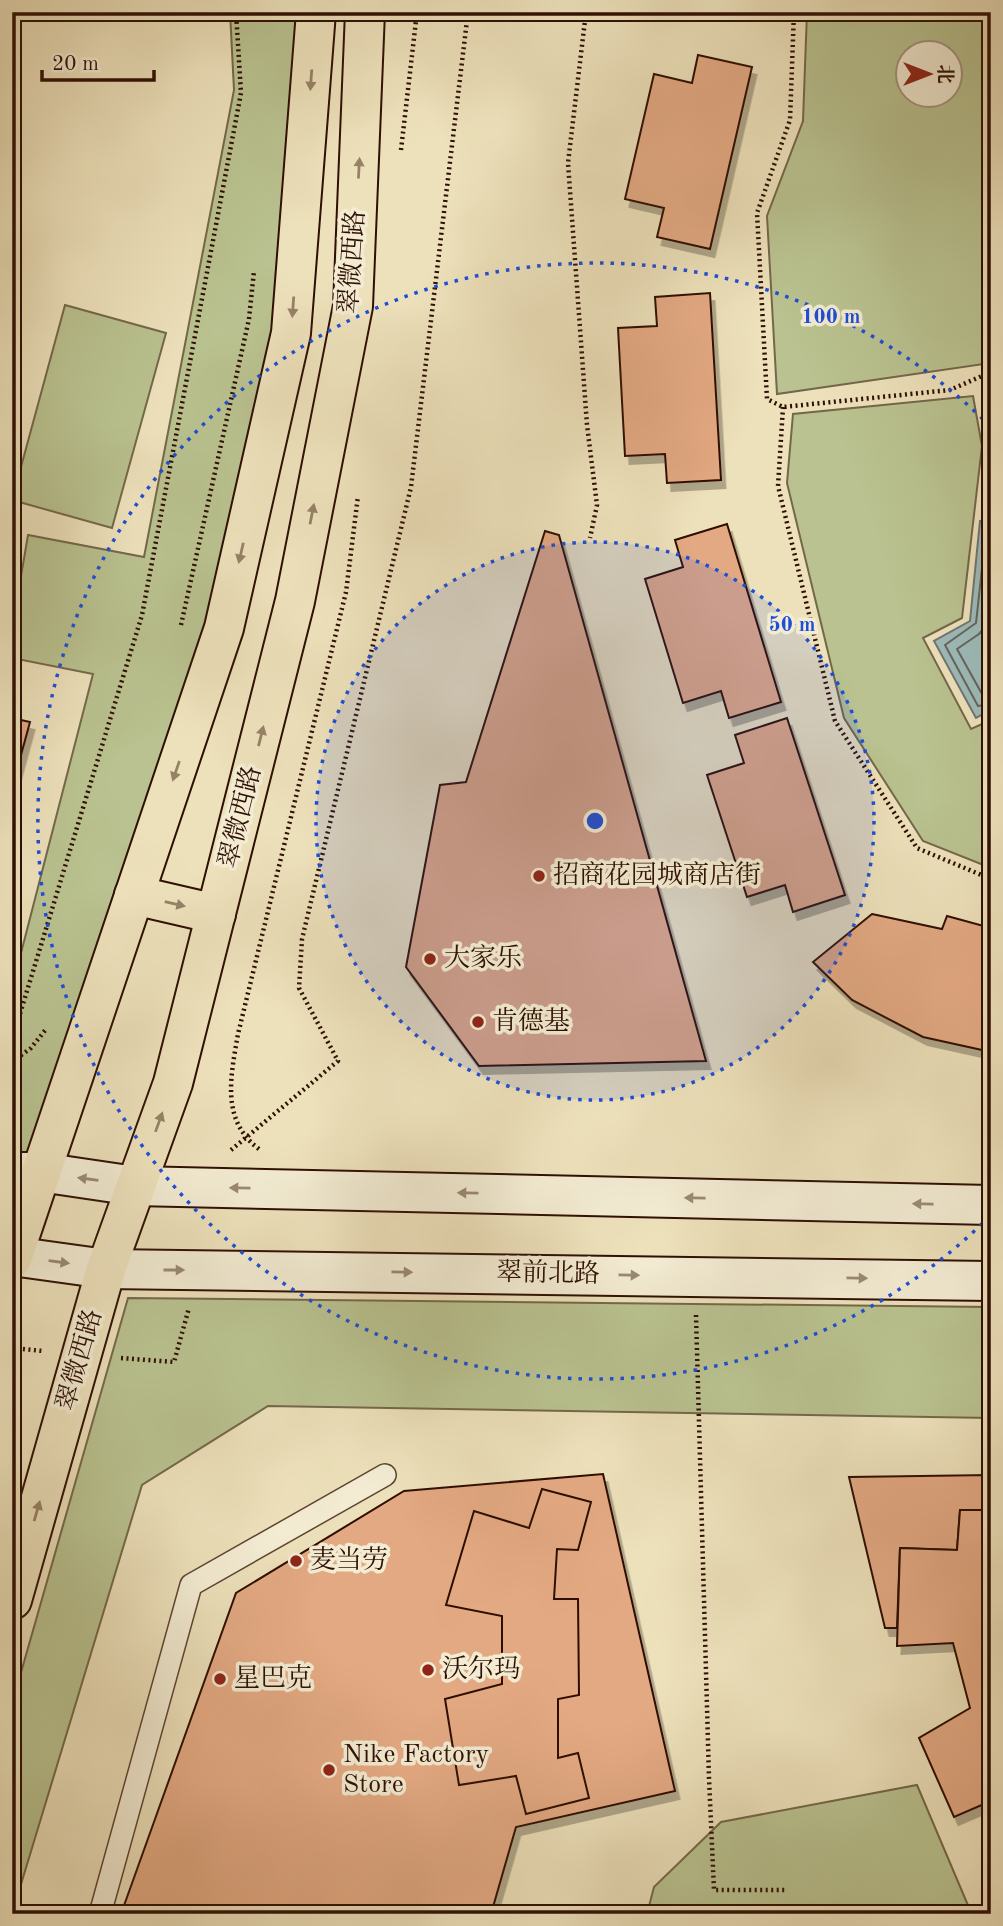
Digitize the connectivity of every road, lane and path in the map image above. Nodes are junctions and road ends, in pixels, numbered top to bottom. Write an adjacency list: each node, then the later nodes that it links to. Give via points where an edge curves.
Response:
1 (236, 12): 21 (path, via 241,93 142,615)
2 (316, 12): 18 (main road, one-way to 18, via 291,333 224,628)
3 (365, 12): 19 (main road, 翠微西路, one-way to 3, via 295,601 352,306)
4 (417, 12): 8 (path)
5 (468, 12): 23 (path, via 411,487 302,939 299,988 338,1061)
6 (586, 12): 15 (path, via 568,163 597,505)
7 (794, 12): 11 (path, via 790,120 757,213 767,399)
8 (400, 152)
9 (255, 264): 16 (path, via 249,319)
10 (991, 372): 11 (path, via 950,390)
11 (783, 407): 17 (path, via 778,486 835,721 917,848)
12 (991, 410): 13 (path, via 986,419)
13 (991, 444)
14 (358, 495): 23 (path, via 346,592 230,1077 231,1107)
15 (590, 538)
16 (178, 635)
17 (991, 879)
18 (134, 895): 19 (main road, one-way to 19); 26 (main road)
19 (216, 914): 27 (main road, 翠微西路, one-way to 19, via 173,1083)
20 (50, 1024): 22 (path, via 31,1048)
21 (12, 1040)
22 (12, 1062)
23 (247, 1136): 24 (path); 25 (path)
24 (264, 1151)
25 (221, 1158)
26 (26, 1172): 27 (main road, one-way to 26); 29 (main road)
27 (135, 1186): 28 (main road, one-way to 27); 30 (main road, 翠微西路)
28 (991, 1205)
29 (13, 1257): 30 (main road, 翠前北路, one-way to 30)
30 (106, 1269): 31 (main road, 翠前北路, one-way to 31); 34 (main road, 翠微西路, one-way to 30)
31 (695, 1275): 32 (main road, 翠前北路, one-way to 32); 35 (path, via 714,1890)
32 (991, 1281)
33 (385, 1475): 36 (lane, via 191,1585)
34 (12, 1600)
35 (786, 1889)
36 (100, 1914)

